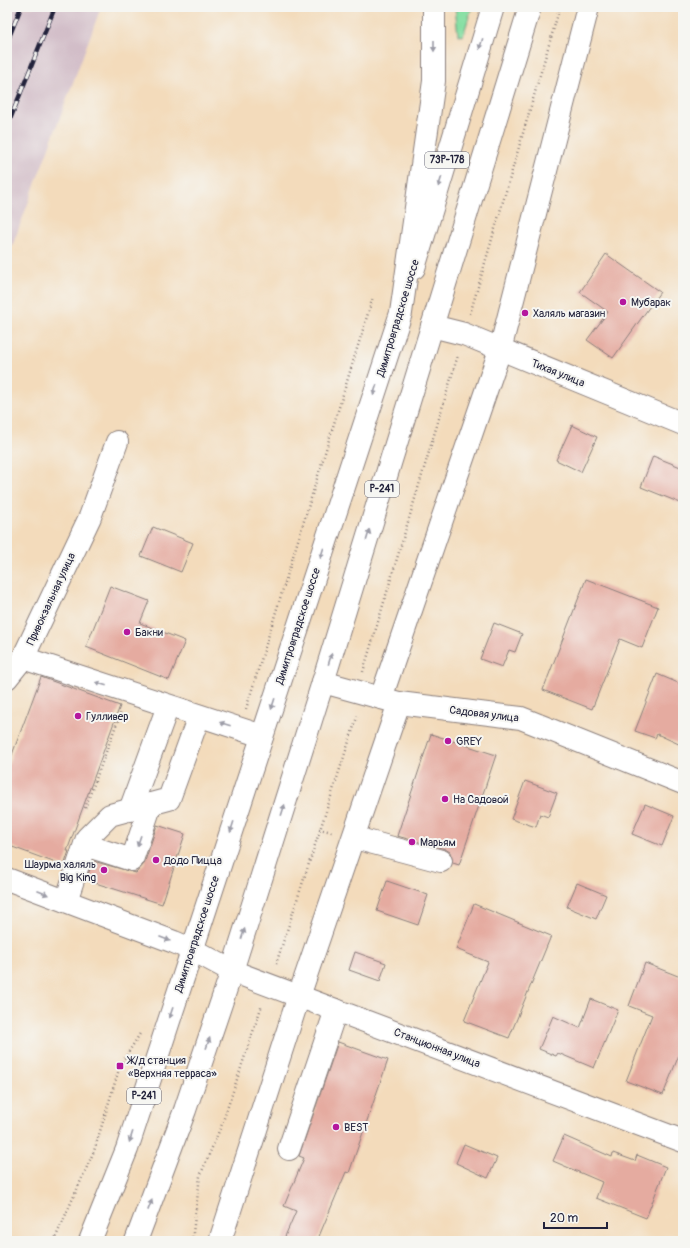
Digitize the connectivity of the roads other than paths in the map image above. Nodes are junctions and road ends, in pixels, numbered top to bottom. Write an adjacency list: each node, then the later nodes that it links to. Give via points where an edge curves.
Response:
1 (434, 7): 5 (main road, Р-241, one-way to 5, via 434,81)
2 (492, 7): 5 (main road, Димитровградское шоссе / 73Р-178, one-way to 5)
3 (530, 7): 6 (main road, Р-241)
4 (588, 7): 7 (main road)
5 (401, 313): 16 (main road, Димитровградское шоссе / Р-241, one-way to 16)
6 (432, 326): 7 (main road, Тихая улица, via 464,334); 12 (main road, Р-241, one-way to 6)
7 (500, 350): 8 (main road, Тихая улица); 13 (main road)
8 (683, 424)
9 (117, 442): 10 (main road, Привокзальная улица, via 90,517)
10 (23, 658): 11 (main road, Привокзальная улица); 14 (main road, one-way to 10)
11 (7, 678)
12 (323, 682): 13 (main road, Садовая улица); 26 (main road, Р-241, one-way to 12)
13 (390, 701): 17 (main road, Садовая улица, via 521,718); 20 (main road)
14 (168, 706): 15 (main road); 19 (main road)
15 (199, 716): 16 (main road, one-way to 15); 18 (main road, via 169,799)
16 (262, 736): 25 (main road, Димитровградское шоссе / Р-241, one-way to 25)
17 (683, 783)
18 (151, 804): 19 (main road); 21 (main road, one-way to 21, via 132,860)
19 (130, 810): 21 (main road, via 110,815 87,838)
20 (354, 838): 22 (main road); 27 (main road)
21 (85, 846): 24 (main road)
22 (441, 861)
23 (7, 878): 24 (main road, Станционная улица, one-way to 24)
24 (66, 901): 25 (main road, Станционная улица, one-way to 25)
25 (193, 950): 26 (main road, Станционная улица); 31 (main road, Димитровградское шоссе / Р-241, one-way to 31, via 127,1149)
26 (232, 971): 27 (main road, Станционная улица); 32 (main road, Р-241, one-way to 26, via 185,1110)
27 (299, 996): 28 (main road, Станционная улица); 33 (main road)
28 (336, 1010): 29 (main road, Станционная улица); 30 (main road)
29 (683, 1141)
30 (289, 1149)
31 (90, 1241)
32 (136, 1241)
33 (220, 1241)

